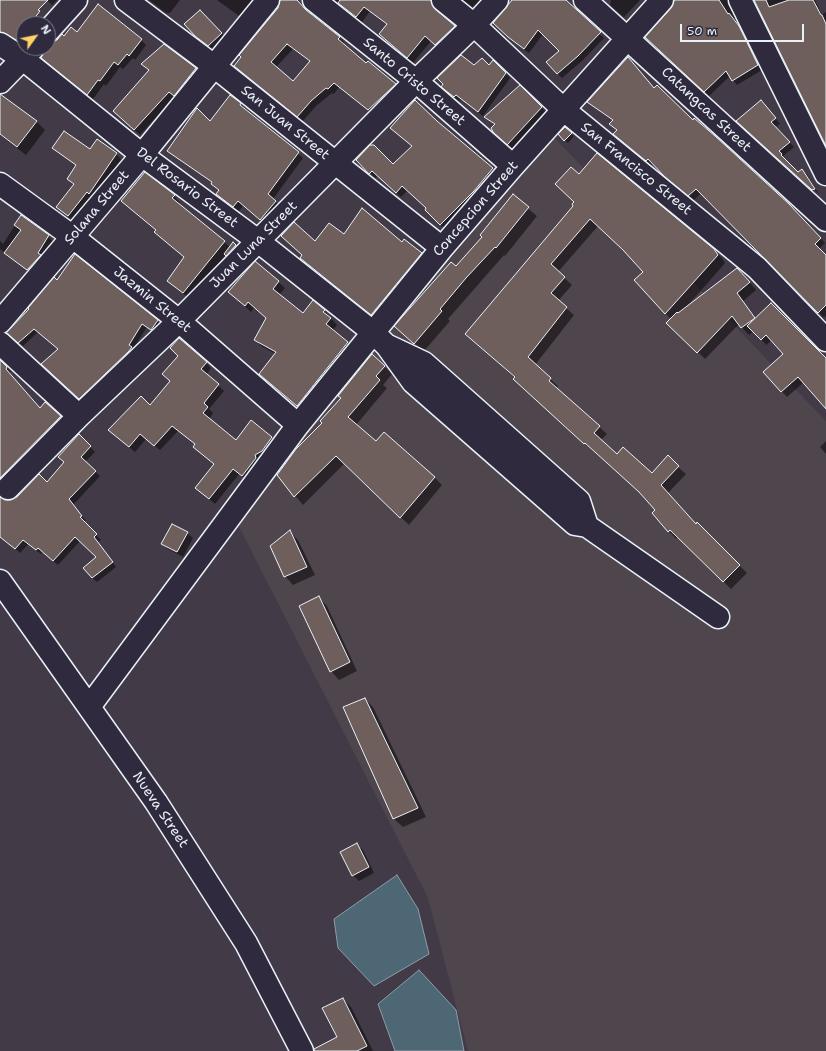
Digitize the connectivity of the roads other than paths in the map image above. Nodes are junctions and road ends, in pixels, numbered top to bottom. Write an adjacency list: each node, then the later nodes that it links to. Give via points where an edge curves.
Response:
1 (76, 0): 10 (street)
2 (126, 0): 17 (street, San Juan Street)
3 (268, 0): 17 (street, Solana Street)
4 (314, 0): 18 (street, Santo Cristo Street)
5 (443, 0): 11 (street, San Francisco Street)
6 (497, 0): 11 (street, Juan Luna Street)
7 (585, 0): 12 (street, Catangcas Street)
8 (662, 0): 12 (street, Concepcion Street)
9 (740, 0): 24 (street)
10 (56, 22)
11 (474, 25): 18 (street, Juan Luna Street); 20 (street, San Francisco Street)
12 (628, 38): 20 (street, Concepcion Street); 26 (street, Catangcas Street)
13 (0, 44): 14 (street, Del Rosario Street)
14 (16, 50)
15 (26, 56): 19 (street)
16 (30, 56): 21 (street, Del Rosario Street)
17 (214, 66): 21 (street, Solana Street); 22 (street, San Juan Street)
18 (416, 81): 22 (street, Juan Luna Street); 23 (street, Santo Cristo Street)
19 (0, 82)
20 (564, 110): 23 (street, Concepcion Street); 33 (street, San Francisco Street, via 757,268)
21 (142, 155): 27 (street, Solana Street); 28 (street, Del Rosario Street)
22 (335, 163): 28 (street, Juan Luna Street); 29 (street, San Juan Street)
23 (513, 166): 29 (street, Concepcion Street)
24 (826, 174)
25 (0, 184): 27 (street, Jazmin Street)
26 (826, 220)
27 (73, 237): 30 (street, Jazmin Street); 31 (street, Solana Street)
28 (258, 241): 30 (street, Juan Luna Street); 32 (street, Del Rosario Street)
29 (442, 248): 32 (street, Concepcion Street)
30 (179, 321): 35 (street, Juan Luna Street); 36 (street, Jazmin Street)
31 (0, 322)
32 (380, 339): 36 (street, Concepcion Street); 39 (street, Del Rosario Street, via 413,382 575,524 587,526)
33 (826, 340)
34 (0, 343): 35 (street)
35 (78, 416): 37 (street, Juan Luna Street)
36 (298, 425): 40 (street, Concepcion Street)
37 (8, 488)
38 (0, 581): 40 (street, Nueva Street)
39 (718, 617)
40 (89, 707): 41 (street, Nueva Street, via 156,802 246,943)
41 (302, 1051)

